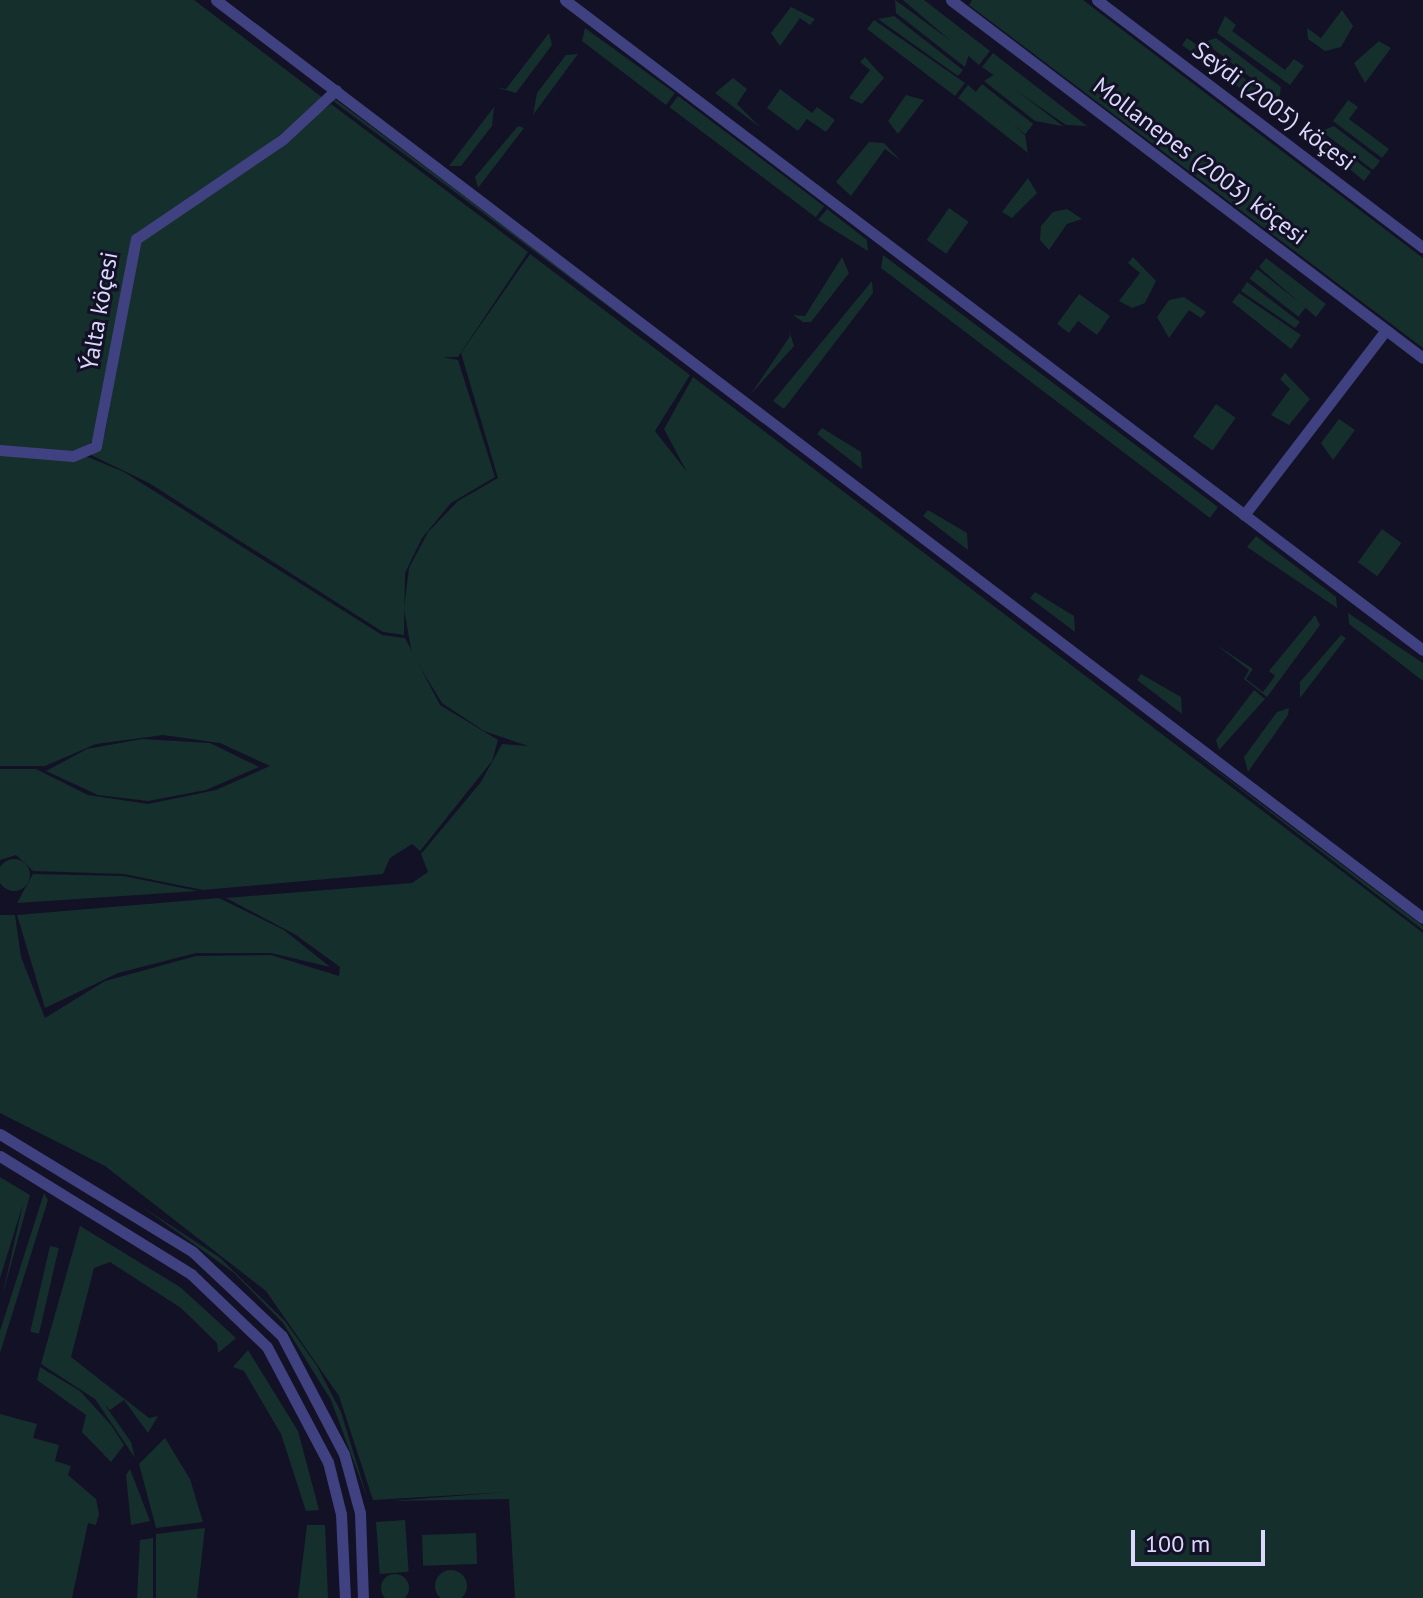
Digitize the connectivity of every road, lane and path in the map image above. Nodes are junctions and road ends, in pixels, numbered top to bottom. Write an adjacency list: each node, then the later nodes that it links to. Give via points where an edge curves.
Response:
1 (216, 0): 5 (street)
2 (565, 0): 10 (street)
3 (1097, 0): 6 (street, Seýdi (2005) köçesi)
4 (957, 2): 7 (street, Mollanepes (2003) köçesi)
5 (336, 90): 9 (street, Ýalta köçesi, via 283,139 136,239 96,446 73,456); 12 (street)
6 (1423, 247)
7 (1386, 330): 8 (street, Mollanepes (2003) köçesi); 10 (street)
8 (1423, 358)
9 (0, 450)
10 (1244, 515): 11 (street)
11 (1423, 650)
12 (1423, 918)
13 (0, 1134): 14 (street)
14 (34, 1155): 16 (street); 17 (street, via 193,1252)
15 (0, 1156): 16 (street)
16 (23, 1171): 18 (street, via 182,1268)
17 (268, 1319): 18 (street); 19 (street, via 330,1416)
18 (254, 1332): 20 (street, via 314,1425)
19 (360, 1513): 20 (street); 22 (street)
20 (341, 1514): 21 (street)
21 (345, 1598)
22 (363, 1598)

